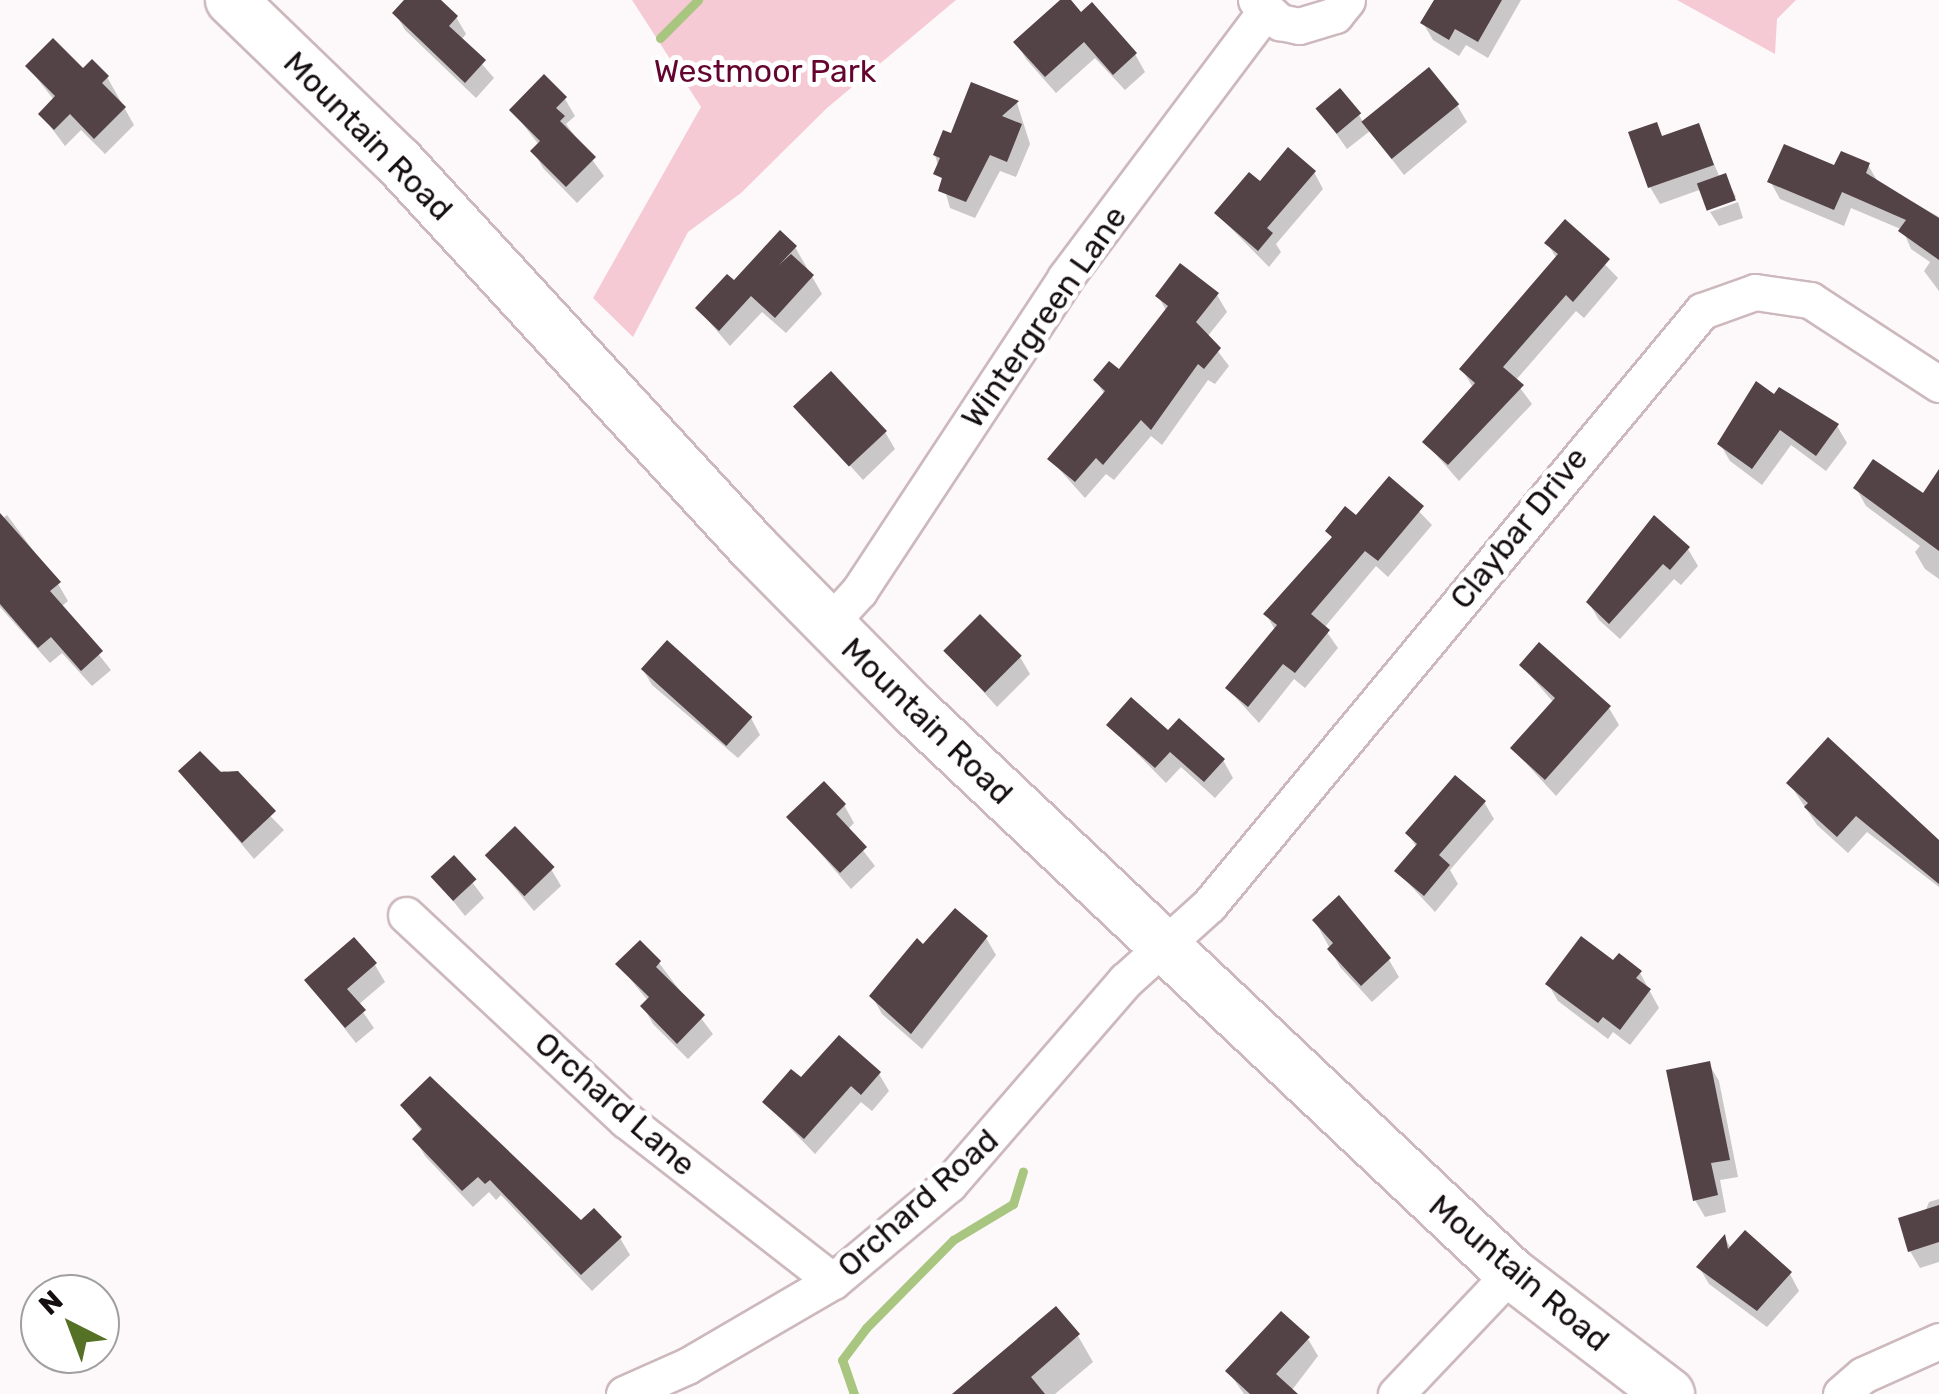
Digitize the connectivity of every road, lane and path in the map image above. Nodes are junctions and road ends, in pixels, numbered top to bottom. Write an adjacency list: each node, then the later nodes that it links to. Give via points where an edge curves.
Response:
1 (230, 0): 5 (main road, Mountain Road, via 398,162)
2 (1347, 0): 3 (street, Wintergreen Lane, via 1334,15 1299,26)
3 (1260, 6): 5 (street, Wintergreen Lane, via 1065,278 859,591)
4 (1939, 384): 7 (street, Claybar Drive, via 1810,300 1756,292 1702,311 1209,905)
5 (828, 624): 7 (main road, Mountain Road)
6 (406, 915): 9 (street, Orchard Lane, via 626,1120)
7 (1162, 948): 8 (main road, Mountain Road); 9 (street, Orchard Road, via 1126,980 949,1184)
8 (1511, 1273): 12 (street); 13 (main road, Mountain Road)
9 (833, 1281): 11 (street, Orchard Road, via 688,1366)
10 (1939, 1341): 14 (street, via 1863,1376)
11 (624, 1394)
12 (1396, 1394)
13 (1670, 1394)
14 (1841, 1394)

